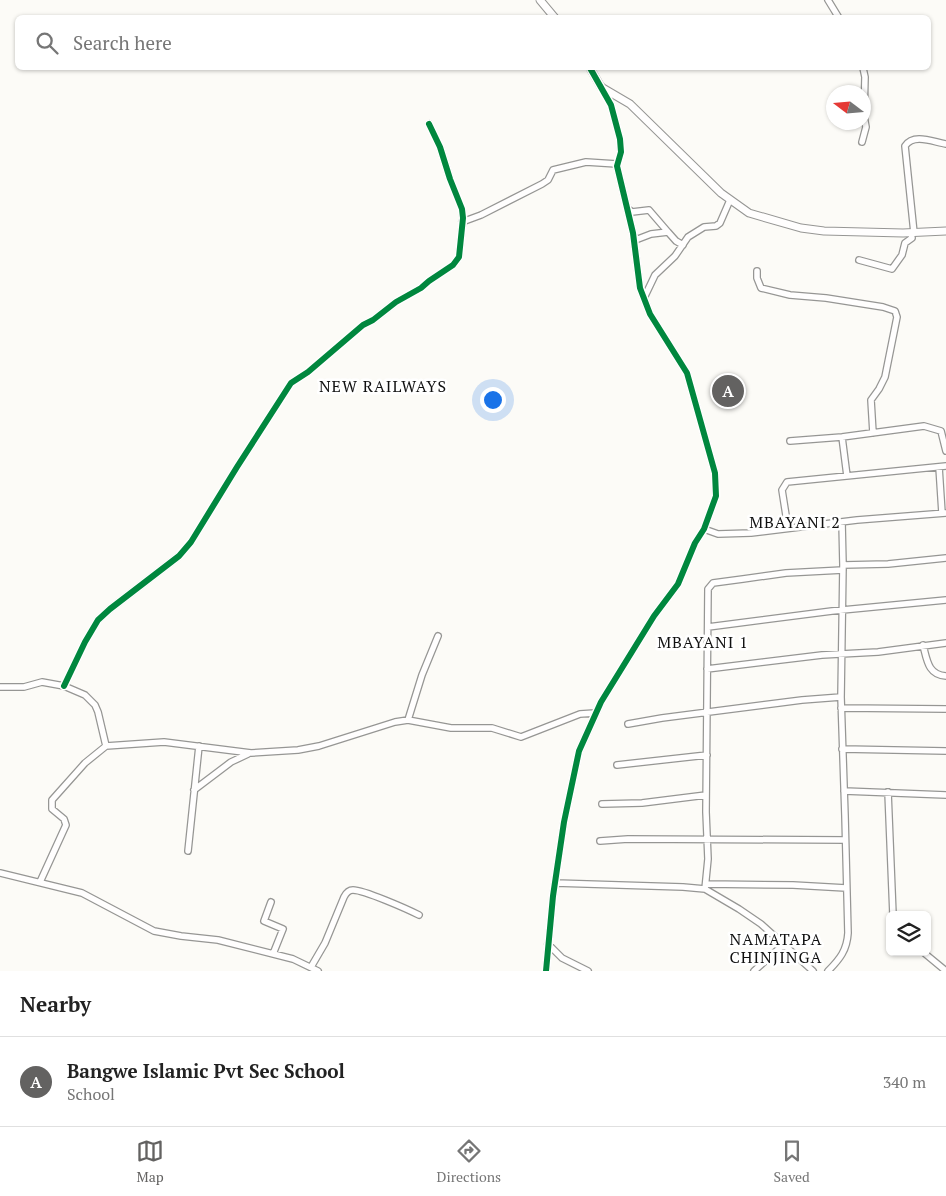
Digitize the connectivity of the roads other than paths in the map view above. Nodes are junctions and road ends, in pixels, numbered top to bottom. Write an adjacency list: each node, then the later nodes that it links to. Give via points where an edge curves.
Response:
1 (540, 0): 3 (street)
2 (828, 0): 4 (street)
3 (552, 15)
4 (837, 15)
5 (591, 70): 7 (street)
6 (863, 70): 9 (street, via 866,127)
7 (602, 87): 11 (street, via 611,105 620,139); 12 (street, via 630,104)
8 (429, 124): 14 (street, via 462,209)
9 (862, 142)
10 (946, 144): 17 (street, via 913,138 905,146)
11 (618, 164): 13 (street); 14 (street, via 586,162 553,170 542,184)
12 (730, 200): 17 (street, via 749,213 801,228); 19 (street, via 720,223 698,230)
13 (628, 209): 16 (street, via 632,212 649,210); 18 (street)
14 (462, 222): 44 (street, via 459,257 453,265 363,325 291,383 191,542 180,556 98,620)
15 (946, 231): 17 (street)
16 (668, 232): 18 (street, via 638,239); 19 (street)
17 (913, 233): 20 (street, via 892,269)
18 (634, 237): 22 (street, via 638,279)
19 (683, 244): 22 (street, via 655,275)
20 (859, 260)
21 (757, 271): 23 (street, via 761,288 766,290 895,311 897,317 887,370 870,402)
22 (644, 298): 31 (street, via 650,314 687,373 715,474 716,496)
23 (873, 433): 24 (street); 26 (street, via 928,426 941,431)
24 (842, 436): 25 (street); 28 (street)
25 (790, 441)
26 (946, 451)
27 (943, 467): 28 (street); 29 (street)
28 (847, 476): 32 (street, via 787,482 782,490)
29 (944, 513): 30 (street)
30 (842, 522): 32 (street); 34 (street)
31 (704, 528): 32 (street, via 727,534); 49 (street, via 676,588 654,616)
32 (788, 528)
33 (946, 558): 34 (street)
34 (843, 568): 36 (street); 37 (street, via 713,583 708,592)
35 (946, 600): 36 (street)
36 (842, 610): 37 (street); 41 (street)
37 (708, 627): 42 (street)
38 (438, 636): 51 (street)
39 (946, 642): 40 (street)
40 (924, 646): 41 (street); 43 (street, via 931,670)
41 (841, 653): 42 (street); 46 (street)
42 (708, 669): 50 (street)
43 (946, 676)
44 (64, 686): 45 (street, via 42,682 24,687); 53 (street, via 85,695 95,705)
45 (0, 687)
46 (840, 697): 47 (street); 50 (street)
47 (841, 708): 48 (street); 55 (street)
48 (946, 710)
49 (595, 713): 51 (street, via 580,714 522,737 492,728 451,728); 72 (street, via 574,769)
50 (707, 713): 52 (street); 58 (street)
51 (408, 720): 57 (street, via 308,749)
52 (628, 724)
53 (106, 746): 54 (street, via 164,742); 71 (street, via 85,763 52,800 52,809 66,825)
54 (199, 746): 57 (street); 60 (street)
55 (842, 749): 56 (street); 61 (street)
56 (946, 751)
57 (252, 752): 60 (street, via 231,762)
58 (707, 755): 59 (street); 63 (street)
59 (617, 765)
60 (194, 790): 69 (street)
61 (844, 791): 62 (street); 67 (street)
62 (888, 792): 64 (street); 76 (street)
63 (706, 795): 65 (street); 66 (street)
64 (946, 795)
65 (602, 804)
66 (707, 840): 67 (street); 68 (street); 73 (street)
67 (845, 840): 74 (street)
68 (600, 841)
69 (188, 850)
70 (0, 873): 71 (street)
71 (40, 882): 80 (street, via 82,893 154,931 218,940)
72 (555, 883): 73 (street); 78 (street)
73 (706, 887): 74 (street, via 793,885); 79 (street, via 761,924)
74 (846, 888): 88 (street, via 847,943 840,958)
75 (271, 902): 80 (street, via 264,921 283,929)
76 (893, 911)
77 (419, 915): 82 (street, via 352,890 344,897)
78 (548, 944): 84 (street); 85 (street, via 562,958)
79 (783, 945): 86 (street); 87 (street)
80 (273, 954): 82 (street)
81 (927, 956): 89 (street)
82 (311, 967): 83 (street)
83 (318, 971)
84 (546, 971)
85 (588, 971)
86 (754, 971)
87 (813, 971)
88 (828, 971)
89 (946, 971)

